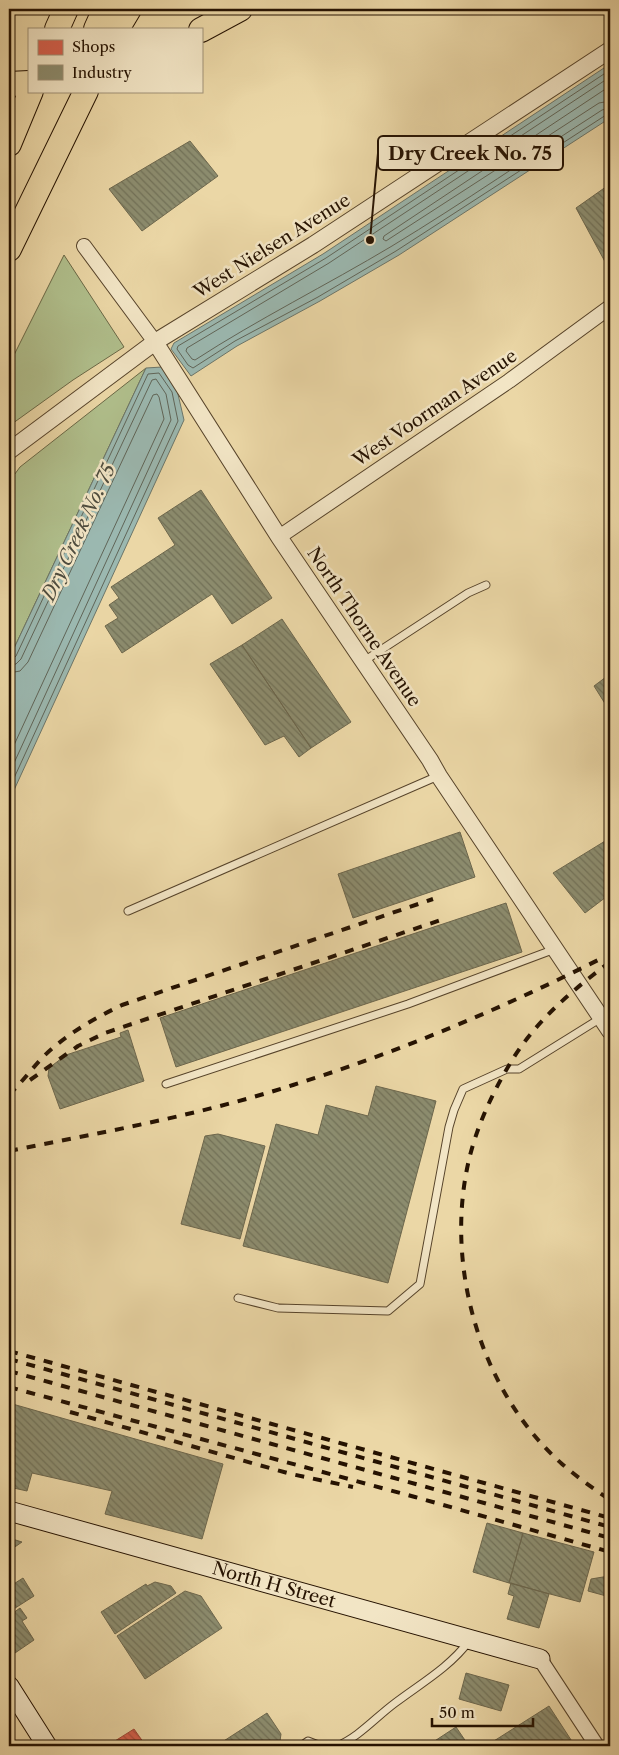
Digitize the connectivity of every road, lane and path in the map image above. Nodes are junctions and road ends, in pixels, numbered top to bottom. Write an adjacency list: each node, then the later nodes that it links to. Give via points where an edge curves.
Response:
1 (240, 9): 2 (highway)
2 (202, 29)
3 (610, 50): 15 (street, West Nielsen Avenue)
4 (28, 83): 5 (highway)
5 (9, 84)
6 (31, 92): 10 (highway)
7 (68, 92): 9 (highway)
8 (85, 92): 9 (highway)
9 (57, 134): 11 (highway); 13 (highway)
10 (9, 144)
11 (9, 225)
12 (84, 246): 15 (street, North Thorne Avenue)
13 (9, 249)
14 (610, 307): 17 (street, West Voorman Avenue, via 510,381)
15 (158, 347): 16 (street, West Nielsen Avenue); 17 (street, North Thorne Avenue)
16 (9, 451)
17 (279, 537): 19 (street, North Thorne Avenue)
18 (486, 585): 19 (lane, via 468,593)
19 (364, 661): 20 (street, North Thorne Avenue)
20 (438, 776): 21 (lane); 22 (street, North Thorne Avenue)
21 (128, 911)
22 (556, 949): 23 (street, North Thorne Avenue); 24 (lane, via 408,1004)
23 (606, 1024): 25 (lane, via 519,1069 507,1069 462,1089 449,1127 420,1284 388,1311 278,1308)
24 (166, 1084)
25 (238, 1298)
26 (9, 1511): 27 (main road, North H Street)
27 (470, 1639): 28 (main road, North H Street); 30 (lane, via 459,1654 393,1704)
28 (540, 1659): 35 (street)
29 (9, 1686): 31 (main road)
30 (352, 1742): 34 (lane)
31 (48, 1746)
32 (301, 1746): 33 (lane, via 308,1741)
33 (321, 1746)
34 (336, 1746)
35 (597, 1746)

